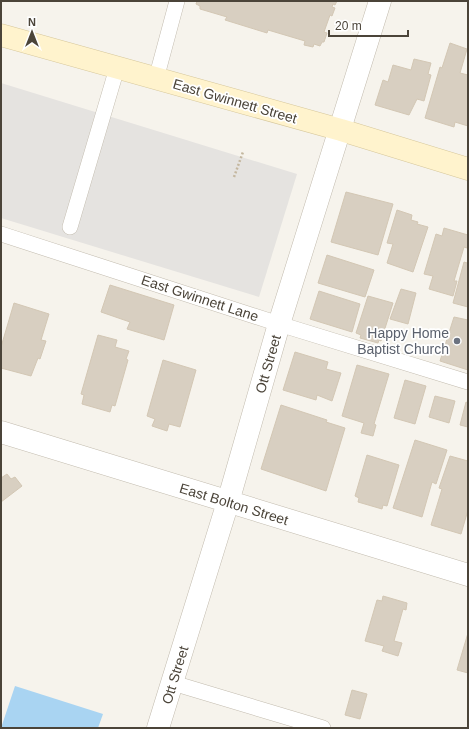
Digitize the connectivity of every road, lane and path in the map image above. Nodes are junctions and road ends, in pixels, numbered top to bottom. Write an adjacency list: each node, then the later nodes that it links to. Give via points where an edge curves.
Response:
1 (177, 1): 5 (lane)
2 (380, 1): 6 (street, Ott Street)
3 (1, 35): 4 (main road, East Gwinnett Street)
4 (117, 68): 5 (main road, East Gwinnett Street); 10 (lane)
5 (156, 79): 6 (main road, East Gwinnett Street)
6 (341, 130): 8 (main road, East Gwinnett Street); 12 (street, Ott Street)
7 (243, 152): 9 (path)
8 (468, 169)
9 (234, 177)
10 (70, 227)
11 (1, 234): 12 (lane, East Gwinnett Lane)
12 (279, 324): 13 (lane, East Gwinnett Lane); 15 (street, Ott Street)
13 (468, 382)
14 (1, 432): 15 (street, East Bolton Street)
15 (228, 502): 16 (street, East Bolton Street); 17 (street, Ott Street)
16 (468, 575)
17 (172, 683): 18 (street, Ott Street); 19 (lane)
18 (158, 728)
19 (323, 728)

